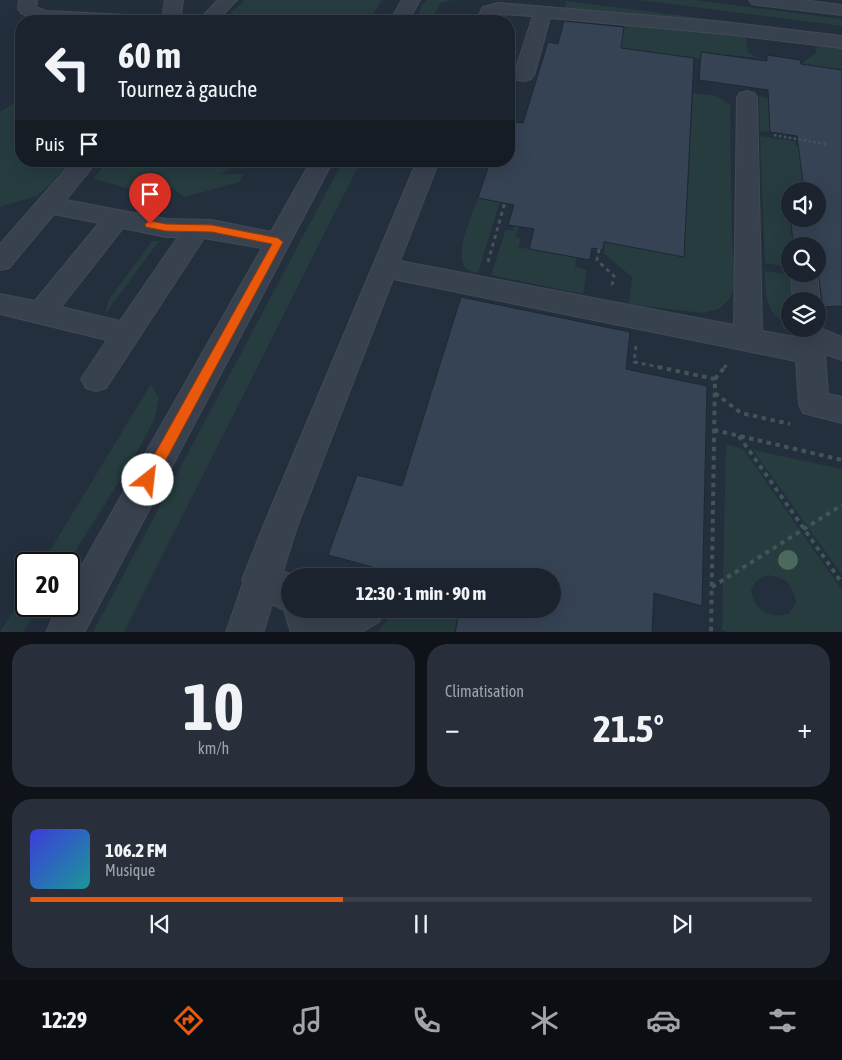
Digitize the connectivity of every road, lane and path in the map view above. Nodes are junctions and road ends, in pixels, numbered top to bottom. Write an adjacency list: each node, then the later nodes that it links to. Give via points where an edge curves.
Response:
1 (28, 0): 9 (lane, via 27,9)
2 (228, 0): 12 (lane)
3 (411, 0): 13 (lane)
4 (758, 0): 7 (lane)
5 (172, 1): 11 (lane)
6 (110, 5): 10 (lane)
7 (842, 10)
8 (543, 12): 14 (lane, via 493,8); 15 (lane); 16 (lane, via 524,75)
9 (40, 15)
10 (125, 15)
11 (171, 15)
12 (213, 15)
13 (402, 15)
14 (487, 15)
15 (842, 42)
16 (515, 74)
17 (747, 97): 18 (lane)
18 (748, 131): 19 (path, via 825,144); 37 (lane)
19 (825, 140)
20 (81, 167): 24 (lane)
21 (319, 167): 27 (lane)
22 (426, 167): 30 (lane)
23 (505, 202): 31 (path)
24 (48, 205): 25 (lane); 29 (lane)
25 (117, 218): 26 (lane, via 166,228); 34 (lane)
26 (197, 228): 27 (lane); 35 (lane)
27 (278, 242): 54 (lane)
28 (599, 249): 33 (path, via 597,260 614,276)
29 (0, 261)
30 (385, 268): 31 (lane); 50 (lane)
31 (480, 285): 33 (lane)
32 (0, 304): 34 (lane)
33 (608, 311): 37 (lane)
34 (41, 313): 35 (lane)
35 (125, 334): 40 (lane)
36 (637, 338): 41 (path, via 634,362 715,379)
37 (748, 339): 38 (lane)
38 (809, 339): 39 (lane); 42 (lane, via 814,404)
39 (842, 349)
40 (96, 379)
41 (715, 393): 43 (path, via 741,413); 44 (path)
42 (842, 410)
43 (797, 426)
44 (714, 430): 45 (path); 51 (path)
45 (739, 436): 46 (path); 48 (path)
46 (842, 460)
47 (842, 505): 48 (path)
48 (803, 529): 49 (path); 51 (path)
49 (842, 582)
50 (275, 587): 55 (lane)
51 (711, 587): 58 (path)
52 (305, 618): 56 (lane)
53 (349, 618): 57 (lane)
54 (64, 632)
55 (244, 632)
56 (310, 632)
57 (323, 632)
58 (711, 632)

